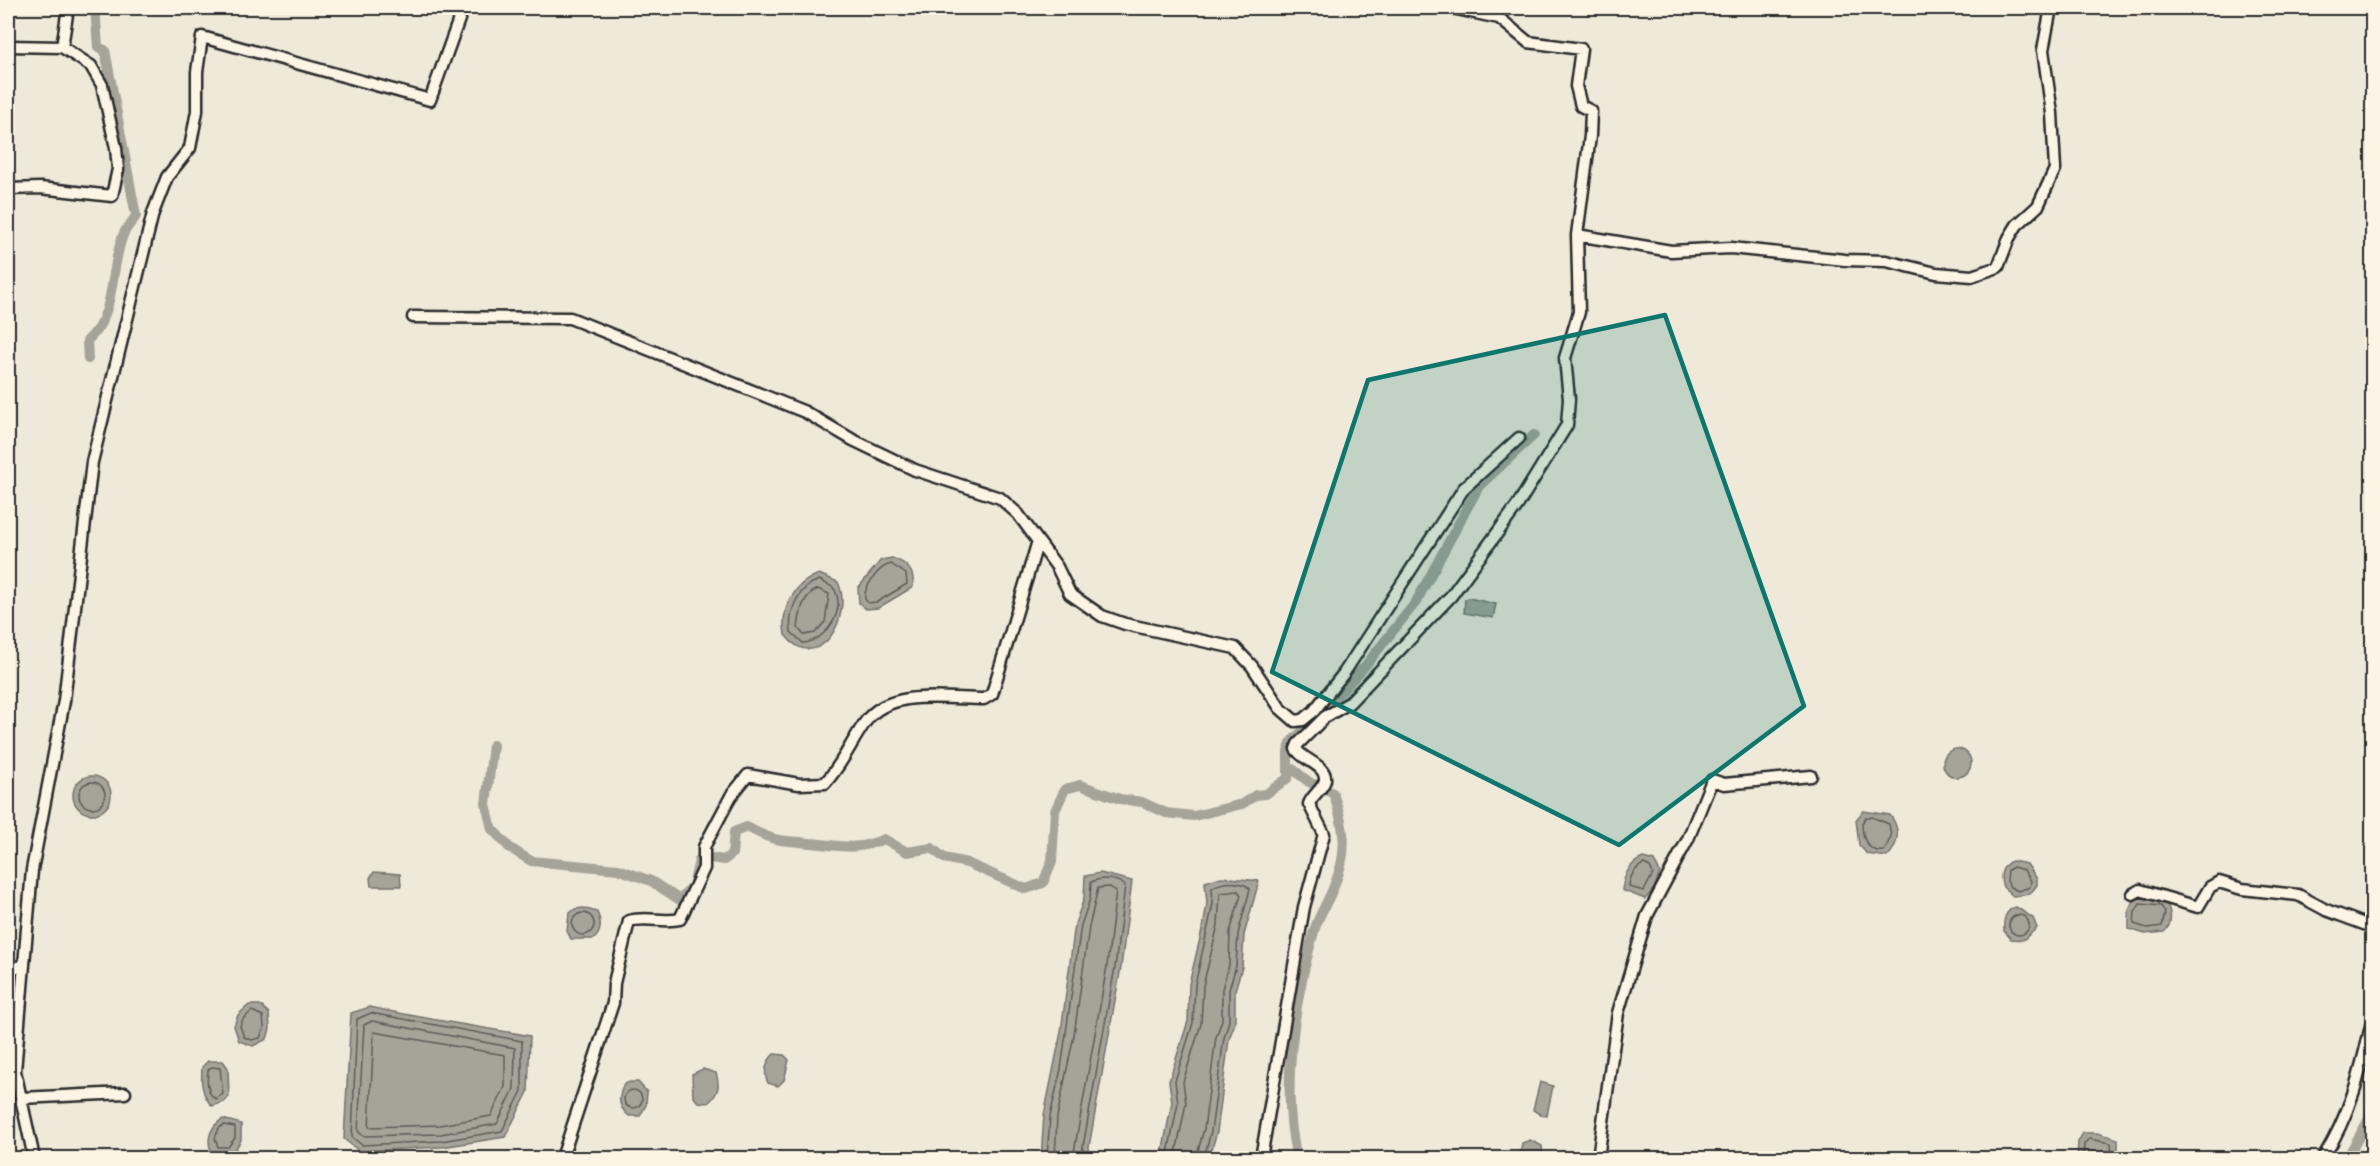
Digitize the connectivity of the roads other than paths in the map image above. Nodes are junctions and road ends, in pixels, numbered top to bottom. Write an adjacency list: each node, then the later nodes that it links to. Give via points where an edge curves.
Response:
1 (68, 8): 6 (street)
2 (463, 8): 16 (street, via 430,100 202,37 190,148 167,177 153,213 92,462 64,701 32,870)
3 (1452, 8): 8 (street, via 1499,18 1528,42 1581,49 1576,86 1581,106 1591,111)
4 (2051, 8): 8 (street, via 2043,50 2055,169 2038,206 2017,225 1998,267 1972,276 1945,274 1886,261 1731,248 1671,250)
5 (8, 46): 6 (street)
6 (62, 47): 7 (street, via 91,66 102,85 118,169 112,196 40,188)
7 (8, 189)
8 (1577, 235): 22 (street, via 1579,312 1565,358 1567,425 1517,506 1450,596 1349,703 1319,722 1296,749 1325,775 1325,782 1309,804 1324,834 1304,907)
9 (413, 317): 11 (street, via 570,318 805,412 915,470 1000,498)
10 (1519, 438): 11 (street, via 1464,488 1344,673 1314,711 1299,721 1288,717 1252,666 1234,648 1125,624 1102,616 1070,594)
11 (1038, 541): 21 (street, via 992,694 984,699 925,698 873,712 825,783 799,784 748,775 731,796 705,847 704,868 680,919 629,921 614,982 613,1003)
12 (1811, 776): 23 (street, via 1724,784 1712,780 1688,839 1647,916 1618,1013)
13 (2133, 894): 14 (street, via 2140,890 2198,907 2210,887 2228,883 2242,889 2298,895)
14 (2373, 927)
15 (8, 965): 16 (street)
16 (23, 968): 19 (street, via 15,1071)
17 (2373, 1022): 24 (street, via 2357,1089 2341,1129)
18 (125, 1093): 19 (street)
19 (21, 1098): 20 (street)
20 (34, 1158)
21 (562, 1158)
22 (1261, 1158)
23 (1598, 1158)
24 (2323, 1158)

